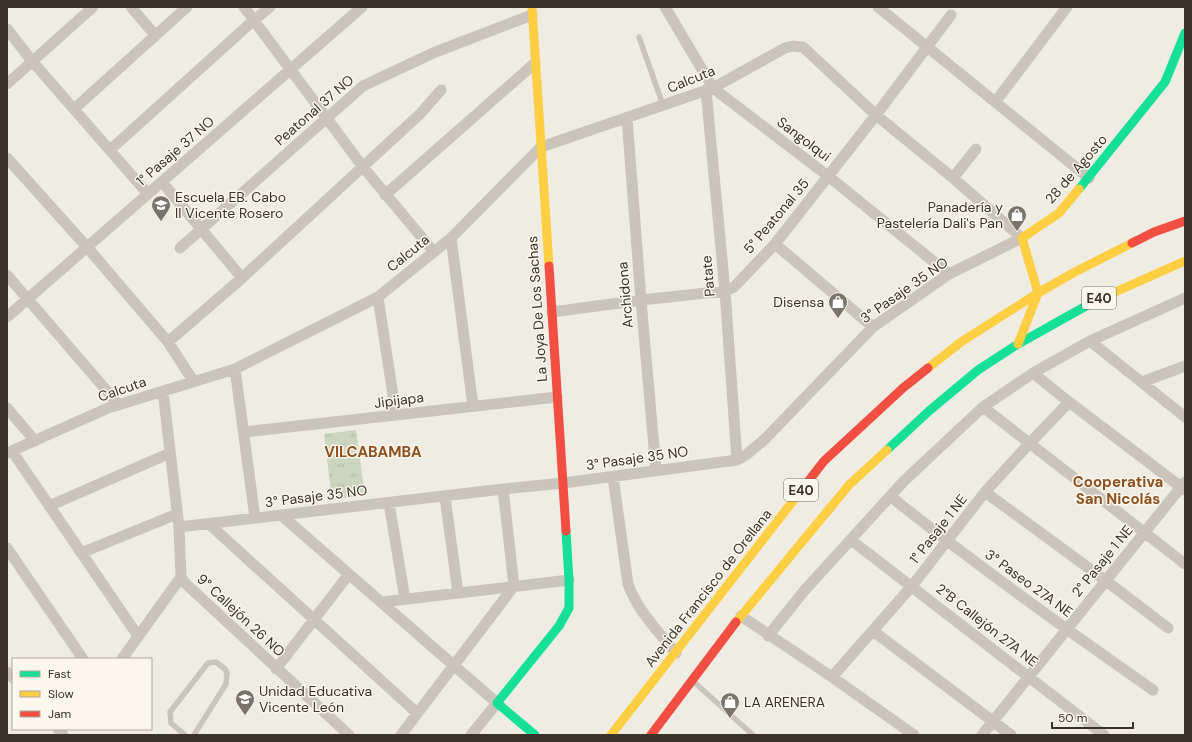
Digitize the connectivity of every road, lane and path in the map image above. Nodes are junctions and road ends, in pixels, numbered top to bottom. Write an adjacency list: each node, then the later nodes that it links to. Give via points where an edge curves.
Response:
1 (93, 7): 18 (street)
2 (131, 7): 15 (street)
3 (186, 7): 15 (street)
4 (244, 7): 12 (street)
5 (270, 7): 12 (street)
6 (362, 7): 20 (street, 1° Pasaje 37 NO)
7 (665, 7): 22 (street, Sangolqui)
8 (878, 7): 17 (street)
9 (1068, 7): 24 (street)
10 (532, 11): 19 (main road, La Joya De Los Sachas); 28 (street, Peatonal 37 NO, via 363,86)
11 (951, 15): 17 (street, 5° Peatonal 35)
12 (254, 20): 20 (street); 32 (street)
13 (7, 29): 18 (street)
14 (1185, 33): 37 (main road, 28 de Agosto, via 1165,82)
15 (155, 34): 26 (street)
16 (639, 37): 25 (lane)
17 (928, 46): 24 (street); 27 (street, 5° Peatonal 35)
18 (32, 61): 21 (street); 26 (street)
19 (535, 63): 30 (main road, La Joya De Los Sachas); 40 (street)
20 (290, 70): 28 (street); 38 (street, 1° Pasaje 37 NO)
21 (7, 84)
22 (710, 89): 25 (street, Calcuta); 27 (street, Calcuta, via 785,48 803,47); 35 (street, Sangolqui); 53 (street, Patate)
23 (441, 90): 34 (street, via 420,114)
24 (996, 101): 37 (street)
25 (663, 105): 29 (street, Calcuta)
26 (74, 110): 32 (street)
27 (876, 115): 35 (street, 5° Peatonal 35); 36 (street)
28 (326, 118): 34 (street); 42 (street, Peatonal 37 NO)
29 (627, 118): 30 (street, Calcuta); 58 (street, Archidona)
30 (541, 147): 43 (street, Calcuta); 59 (main road, La Joya De Los Sachas)
31 (976, 149): 36 (street)
32 (110, 150): 39 (street)
33 (7, 158): 46 (street)
34 (363, 167): 40 (street); 52 (street)
35 (828, 176): 45 (street, 5° Peatonal 35); 50 (street, Sangolqui)
36 (953, 178): 44 (street)
37 (1089, 178): 44 (main road, 28 de Agosto, via 1059,213)
38 (162, 182): 39 (street, 1° Pasaje 37 NO); 42 (street)
39 (148, 194): 46 (street, 1° Pasaje 37 NO)
40 (385, 195): 48 (street)
41 (1185, 221): 54 (main road, Avenida Francisco de Orellana / E40, via 1154,232)
42 (201, 229): 47 (street, Peatonal 37 NO); 52 (street)
43 (452, 238): 48 (street, Calcuta); 74 (street)
44 (1022, 238): 50 (street, 3° Pasaje 35 NO); 54 (main road)
45 (775, 244): 53 (street, 5° Peatonal 35, via 734,287); 61 (street)
46 (88, 247): 57 (street, 1° Pasaje 37 NO); 63 (street)
47 (180, 248)
48 (434, 252): 55 (street, Calcuta)
49 (1185, 261): 64 (main road, E40, via 1092,302)
50 (949, 274): 61 (street, 3° Pasaje 35 NO)
51 (7, 275): 57 (street)
52 (242, 278): 63 (street)
53 (725, 291): 58 (street, 5° Peatonal 35); 84 (street, Patate)
54 (1038, 293): 64 (main road); 122 (main road, Avenida Francisco de Orellana / E40, via 961,342 903,388 824,461)
55 (378, 297): 66 (street, Calcuta); 77 (street)
56 (1185, 298): 62 (street)
57 (28, 299): 60 (street, 1° Pasaje 37 NO); 73 (street)
58 (641, 300): 59 (street, 5° Peatonal 35); 85 (street, Archidona)
59 (552, 312): 71 (main road, La Joya De Los Sachas)
60 (7, 317)
61 (874, 326): 84 (street, 3° Pasaje 35 NO, via 765,439 746,456)
62 (1090, 341): 67 (street); 69 (street)
63 (168, 342): 68 (street)
64 (1018, 344): 115 (main road, E40, via 978,370 850,485)
65 (1185, 366): 69 (street)
66 (235, 369): 68 (street, Calcuta); 79 (street)
67 (1033, 373): 72 (street); 76 (street)
68 (194, 382): 70 (street, Calcuta)
69 (1142, 382): 78 (street)
70 (162, 391): 73 (street, Calcuta); 83 (street, 9° Callejón 26 NO)
71 (557, 397): 74 (street, Jipijapa); 87 (main road, La Joya De Los Sachas)
72 (1069, 402): 81 (street, 1° Pasaje 1 NE); 88 (street)
73 (119, 405): 80 (street, Calcuta)
74 (473, 406): 77 (street, Jipijapa)
75 (7, 408): 80 (street)
76 (983, 408): 81 (street); 91 (street)
77 (396, 415): 79 (street, Jipijapa)
78 (1185, 417)
79 (244, 432): 97 (street)
80 (35, 441): 82 (street, Calcuta)
81 (1029, 444): 90 (street, 1° Pasaje 1 NE); 100 (street)
82 (9, 452): 94 (street)
83 (170, 453): 94 (street); 95 (street, 9° Callejón 26 NO)
84 (737, 460): 85 (street, 3° Pasaje 35 NO)
85 (656, 470): 86 (street, 3° Pasaje 35 NO)
86 (613, 477): 87 (street, 3° Pasaje 35 NO); 122 (street, via 628,584 639,606)
87 (563, 483): 89 (street, 3° Pasaje 35 NO); 108 (main road, La Joya De Los Sachas)
88 (1184, 486): 100 (street, 2° Pasaje 1 NE)
89 (503, 489): 92 (street, 3° Pasaje 35 NO); 110 (street)
90 (985, 492): 102 (street, 1° Pasaje 1 NE); 109 (street)
91 (890, 496): 101 (street); 102 (street, 3° Paseo 27A NE)
92 (445, 497): 93 (street, 3° Pasaje 35 NO); 112 (street)
93 (389, 503): 96 (street, 3° Pasaje 35 NO); 113 (street)
94 (49, 506): 104 (street)
95 (177, 514): 99 (street, 9° Callejón 26 NO); 104 (street)
96 (281, 515): 97 (street, 3° Pasaje 35 NO); 106 (street)
97 (255, 518): 98 (street, 3° Pasaje 35 NO)
98 (209, 524): 99 (street, 3° Pasaje 35 NO); 116 (street)
99 (179, 527): 107 (street, 9° Callejón 26 NO)
100 (1144, 533): 105 (street); 109 (street, 2° Pasaje 1 NE)
101 (850, 540): 111 (street, 2°B Callejón 27A NE); 121 (street)
102 (948, 542): 111 (street, 1° Pasaje 1 NE); 118 (street, 3° Paseo 27A NE)
103 (7, 548): 123 (street)
104 (81, 553): 120 (street)
105 (1185, 564)
106 (349, 574): 114 (street); 116 (street)
107 (181, 577): 120 (street); 126 (street, 9° Callejón 26 NO)
108 (569, 580): 110 (street); 131 (main road, La Joya De Los Sachas, via 568,608 559,626)
109 (1106, 580): 117 (street); 118 (street, 2° Pasaje 1 NE)
110 (514, 586): 112 (street); 125 (street)
111 (912, 586): 119 (street, 1° Pasaje 1 NE); 127 (street, 2°B Callejón 27A NE)
112 (458, 593): 113 (street)
113 (405, 599): 114 (street)
114 (382, 602): 125 (street)
115 (740, 616): 121 (street); 129 (main road, E40)
116 (314, 620): 126 (street); 132 (street)
117 (1168, 628)
118 (1066, 629): 127 (street, 2° Pasaje 1 NE); 130 (street, 3° Paseo 27A NE)
119 (873, 631): 128 (street, 1° Pasaje 1 NE); 133 (street)
120 (138, 636): 124 (street)
121 (768, 636): 128 (street)
122 (676, 652): 140 (main road, Avenida Francisco de Orellana / E40)
123 (83, 658)
124 (123, 658)
125 (454, 664): 131 (street); 132 (street)
126 (276, 669): 136 (street, 9° Callejón 26 NO)
127 (1029, 676): 133 (street, 2° Pasaje 1 NE); 146 (street, 2°B Callejón 27A NE)
128 (832, 677): 143 (street)
129 (692, 680): 141 (main road, E40); 142 (lane)
130 (1153, 690)
131 (497, 702): 138 (street); 139 (main road)
132 (417, 714): 137 (street)
133 (992, 722): 144 (street, 2° Pasaje 1 NE); 145 (street)
134 (185, 735): 135 (lane, via 171,723 170,712 208,663 216,662 225,669 226,684)
135 (194, 735)
136 (349, 735)
137 (402, 735)
138 (471, 735)
139 (535, 735)
140 (611, 735)
141 (651, 735)
142 (753, 735)
143 (914, 735)
144 (982, 735)
145 (1011, 735)
146 (1104, 735)

